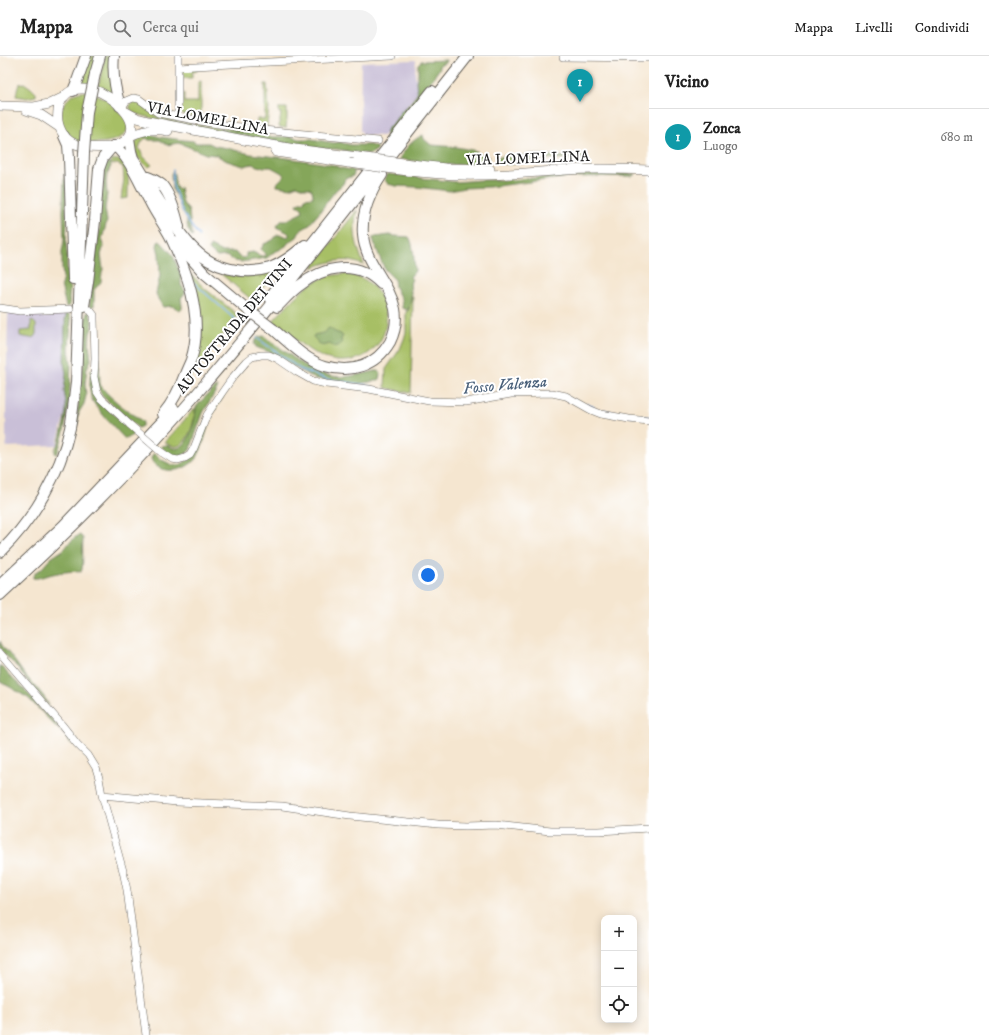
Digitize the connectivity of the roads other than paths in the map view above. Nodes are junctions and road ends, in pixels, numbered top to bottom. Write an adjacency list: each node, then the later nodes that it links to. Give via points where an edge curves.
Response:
1 (86, 56): 11 (highway)
2 (100, 56): 37 (highway, bridge, via 87,112)
3 (114, 56): 15 (highway, via 114,88)
4 (178, 56): 10 (street)
5 (392, 56): 10 (street)
6 (459, 56): 28 (highway, AUTOSTRADA DEI VINI)
7 (468, 56): 17 (highway, AUTOSTRADA DEI VINI)
8 (563, 57): 9 (street)
9 (649, 58)
10 (178, 67): 16 (street)
11 (73, 90): 12 (main road); 15 (main road, via 99,92)
12 (64, 97): 14 (main road, via 42,106); 18 (main road, via 58,111)
13 (0, 106): 14 (main road)
14 (11, 107): 18 (main road, via 41,115)
15 (122, 108): 16 (street, via 128,99 136,98 158,114); 19 (main road, via 132,128); 25 (main road, VIA LOMELLINA, bridge, via 148,122)
16 (178, 117): 20 (street, via 263,130)
17 (413, 127): 33 (highway, via 371,194 363,222 365,247); 38 (highway, AUTOSTRADA DEI VINI, via 309,260)
18 (62, 132): 21 (main road, via 82,146); 37 (highway, via 68,145 74,316)
19 (130, 137): 21 (main road); 25 (main road, VIA LOMELLINA, bridge, via 144,130 164,130 292,155 350,163); 27 (highway, via 131,151)
20 (378, 141)
21 (114, 146): 22 (highway); 24 (highway)
22 (100, 164): 24 (highway, via 107,158 116,156 125,160); 37 (highway, via 88,282 82,314)
23 (649, 164): 25 (main road, VIA LOMELLINA, via 589,163 480,169)
24 (131, 167): 31 (highway)
25 (410, 167): 26 (main road, VIA LOMELLINA, via 443,174 477,176 591,169)
26 (649, 170)
27 (145, 176): 29 (highway); 30 (highway, via 162,186 175,210)
28 (357, 187): 30 (highway, via 308,243 293,255 269,268 252,272 225,268 195,250); 40 (highway, AUTOSTRADA DEI VINI, via 188,394)
29 (172, 221): 30 (highway); 32 (highway)
30 (181, 233)
31 (170, 237): 32 (highway); 40 (highway, via 184,267 193,300 195,337 191,359 168,408)
32 (188, 255): 33 (highway, bridge, via 204,273 297,349 313,360 336,368 366,365 385,350 395,327)
33 (390, 295): 38 (highway, via 366,272 336,268 310,278 277,307)
34 (0, 308): 35 (street, via 20,311)
35 (70, 310)
36 (90, 310): 39 (street, bridge, via 94,315 94,377 97,392 161,452 172,459 178,460 190,455 207,415 233,377 252,356 261,355 269,355 313,381 326,384 369,388 429,401 466,402 511,394 552,393 566,396 600,414)
37 (78, 320): 41 (highway, via 74,406 66,444 41,500 21,530)
38 (205, 385): 43 (highway, AUTOSTRADA DEI VINI, via 114,484 44,555)
39 (649, 421)
40 (63, 526): 42 (highway, AUTOSTRADA DEI VINI)
41 (0, 552)
42 (0, 585)
43 (0, 595)
44 (0, 653): 45 (street, via 88,755 96,768)
45 (102, 795): 46 (street, via 177,802 282,806 438,825 496,825 550,831); 47 (street, via 127,890)
46 (649, 828)
47 (146, 1035)

